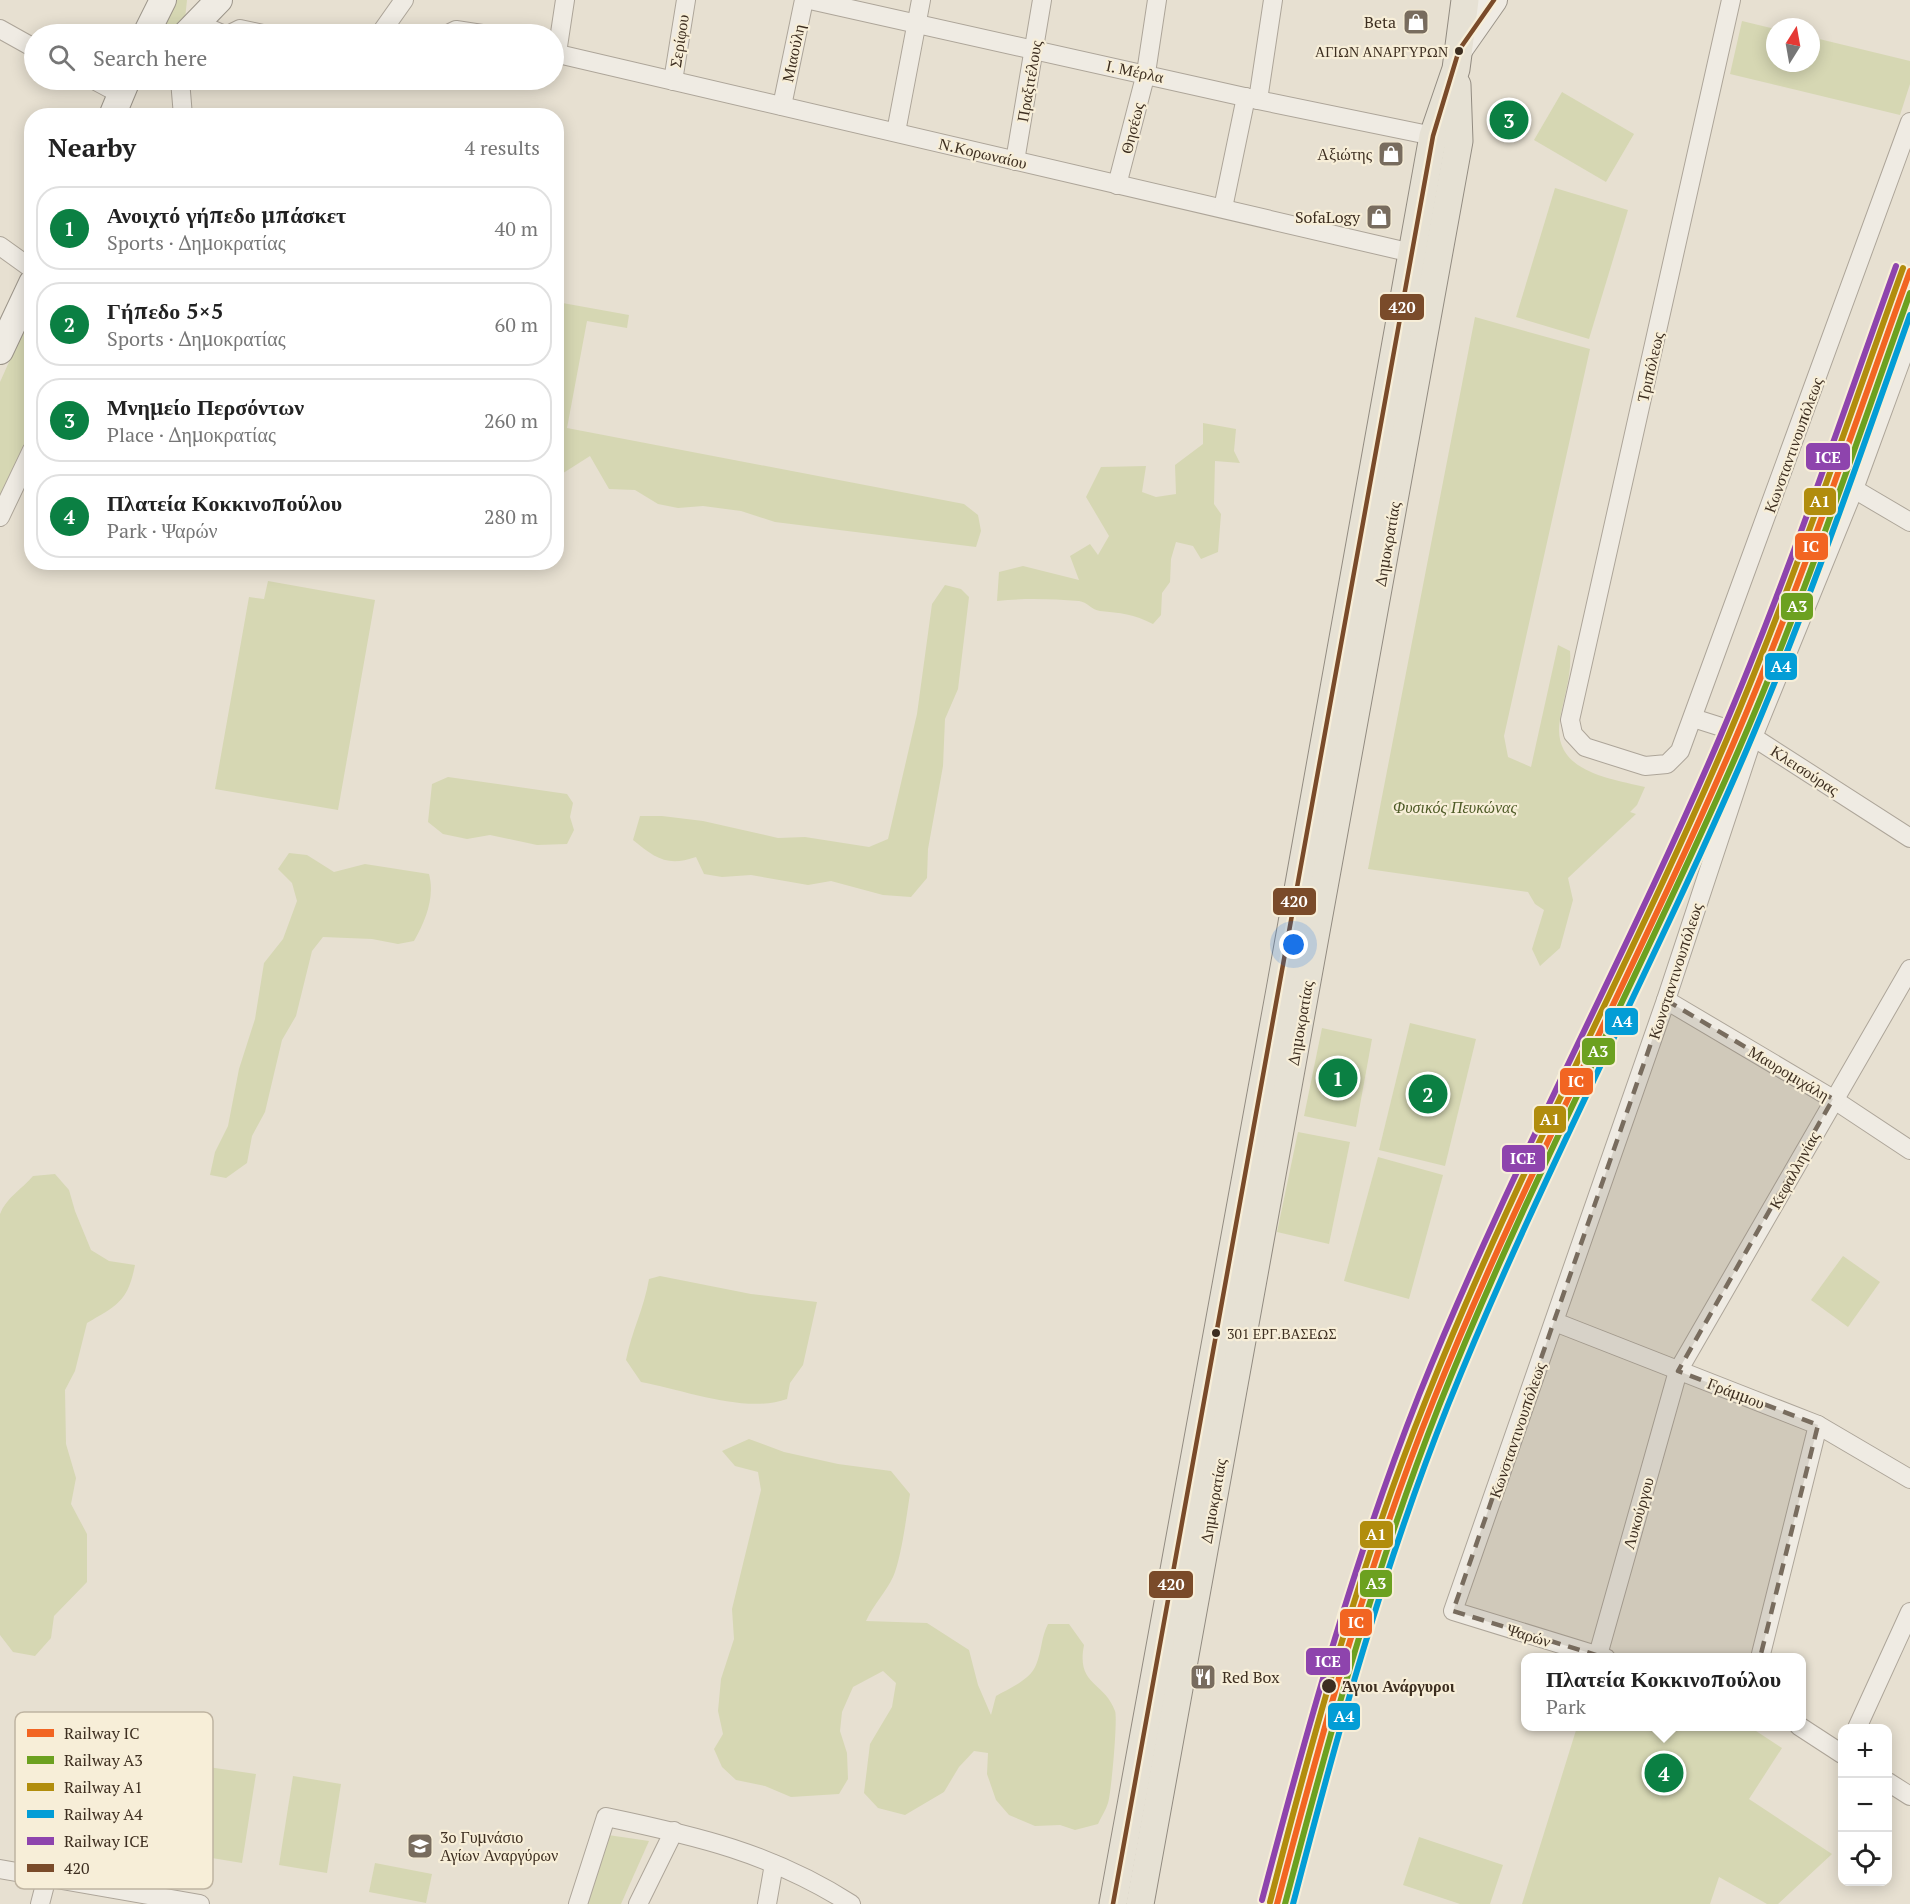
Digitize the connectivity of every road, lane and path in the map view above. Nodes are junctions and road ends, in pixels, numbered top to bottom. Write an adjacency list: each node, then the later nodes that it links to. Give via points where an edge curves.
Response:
1 (163, 0): 14 (street)
2 (405, 0): 15 (street)
3 (565, 0): 16 (street)
4 (686, 0): 24 (street, Σερίφου)
5 (804, 0): 27 (street, Μιαούλη)
6 (810, 0): 17 (street, Ι. Μέρλα)
7 (921, 0): 17 (street)
8 (1042, 0): 20 (street, Πραξιτέλους)
9 (1157, 0): 23 (street, Θησέως)
10 (1273, 0): 26 (street)
11 (1465, 0): 22 (main road)
12 (1494, 0): 22 (street, Δημοκρατίας)
13 (1731, 0): 48 (street, Τριπόλεως, via 1570,720 1573,734 1585,747 1645,766)
14 (151, 24)
15 (387, 24)
16 (560, 24)
17 (918, 24): 20 (street, Ι. Μέρλα); 30 (street)
18 (0, 29): 19 (street)
19 (24, 42)
20 (1035, 50): 23 (street, Ι. Μέρλα); 33 (street, Πραξιτέλους)
21 (564, 55): 24 (street, Ν.Κορωναίου)
22 (1457, 60): 31 (main road, Δημοκρατίας); 32 (main road, Δημοκρατίας)
23 (1146, 74): 26 (street, Ι. Μέρλα); 34 (street, Θησέως)
24 (673, 81): 27 (street, Ν.Κορωναίου)
25 (181, 90): 28 (street)
26 (1252, 98): 31 (street, Ι. Μέρλα); 35 (street)
27 (782, 106): 30 (street, Ν.Κορωναίου)
28 (182, 108)
29 (1910, 122): 46 (street, Κωνσταντινουπόλεως)
30 (896, 132): 33 (street, Ν.Κορωναίου)
31 (1433, 136): 32 (street, Ι. Μέρλα); 37 (main road, Δημοκρατίας)
32 (1460, 141): 81 (main road, Δημοκρατίας)
33 (1015, 161): 34 (street, Ν.Κορωναίου)
34 (1117, 185): 35 (street, Ν.Κορωναίου)
35 (1223, 208): 37 (street, Ν.Κορωναίου)
36 (0, 246): 38 (street)
37 (1412, 253): 80 (main road, Δημοκρατίας)
38 (24, 263)
39 (24, 300): 41 (street)
40 (1910, 336): 43 (street, Κωνσταντινουπόλεως)
41 (0, 351)
42 (24, 467): 44 (street)
43 (1854, 489): 45 (street); 47 (street, Κωνσταντινουπόλεως)
44 (0, 517)
45 (1910, 522)
46 (1693, 718): 47 (street, Κλεισούρας); 48 (street, Κωνσταντινουπόλεως, via 1680,751)
47 (1753, 737): 49 (street, Κλεισούρας); 51 (street, Κωνσταντινουπόλεως)
48 (1667, 764)
49 (1910, 838)
50 (1910, 969): 52 (street, Κεφαλληνίας)
51 (1666, 1000): 52 (street, Μαυρομιχάλη); 54 (street, Κωνσταντινουπόλεως)
52 (1833, 1099): 53 (street, Μαυρομιχάλη); 55 (street, Κεφαλληνίας)
53 (1910, 1150)
54 (1555, 1322): 55 (street, Γράμμου); 58 (street, Κωνσταντινουπόλεως)
55 (1678, 1371): 56 (street, Γράμμου); 61 (street, Λυκούργου)
56 (1818, 1425): 57 (street, Γράμμου); 62 (street)
57 (1910, 1479)
58 (1453, 1611): 60 (street, Ψαρών)
59 (1910, 1612): 63 (street)
60 (1592, 1653)
61 (1603, 1653)
62 (1761, 1653)
63 (1859, 1724)
64 (1806, 1731): 65 (street)
65 (1838, 1751)
66 (1892, 1785): 67 (street)
67 (1910, 1796)
68 (674, 1831): 69 (street, via 724,1844); 76 (street, via 606,1817); 77 (street)
69 (774, 1864): 78 (street); 79 (street, via 810,1878)
70 (0, 1869): 71 (street)
71 (15, 1872)
72 (43, 1889): 74 (street)
73 (115, 1889): 75 (street)
74 (39, 1904)
75 (200, 1904)
76 (578, 1904)
77 (638, 1904)
78 (766, 1904)
79 (851, 1904)
80 (1113, 1904)
81 (1140, 1904)

